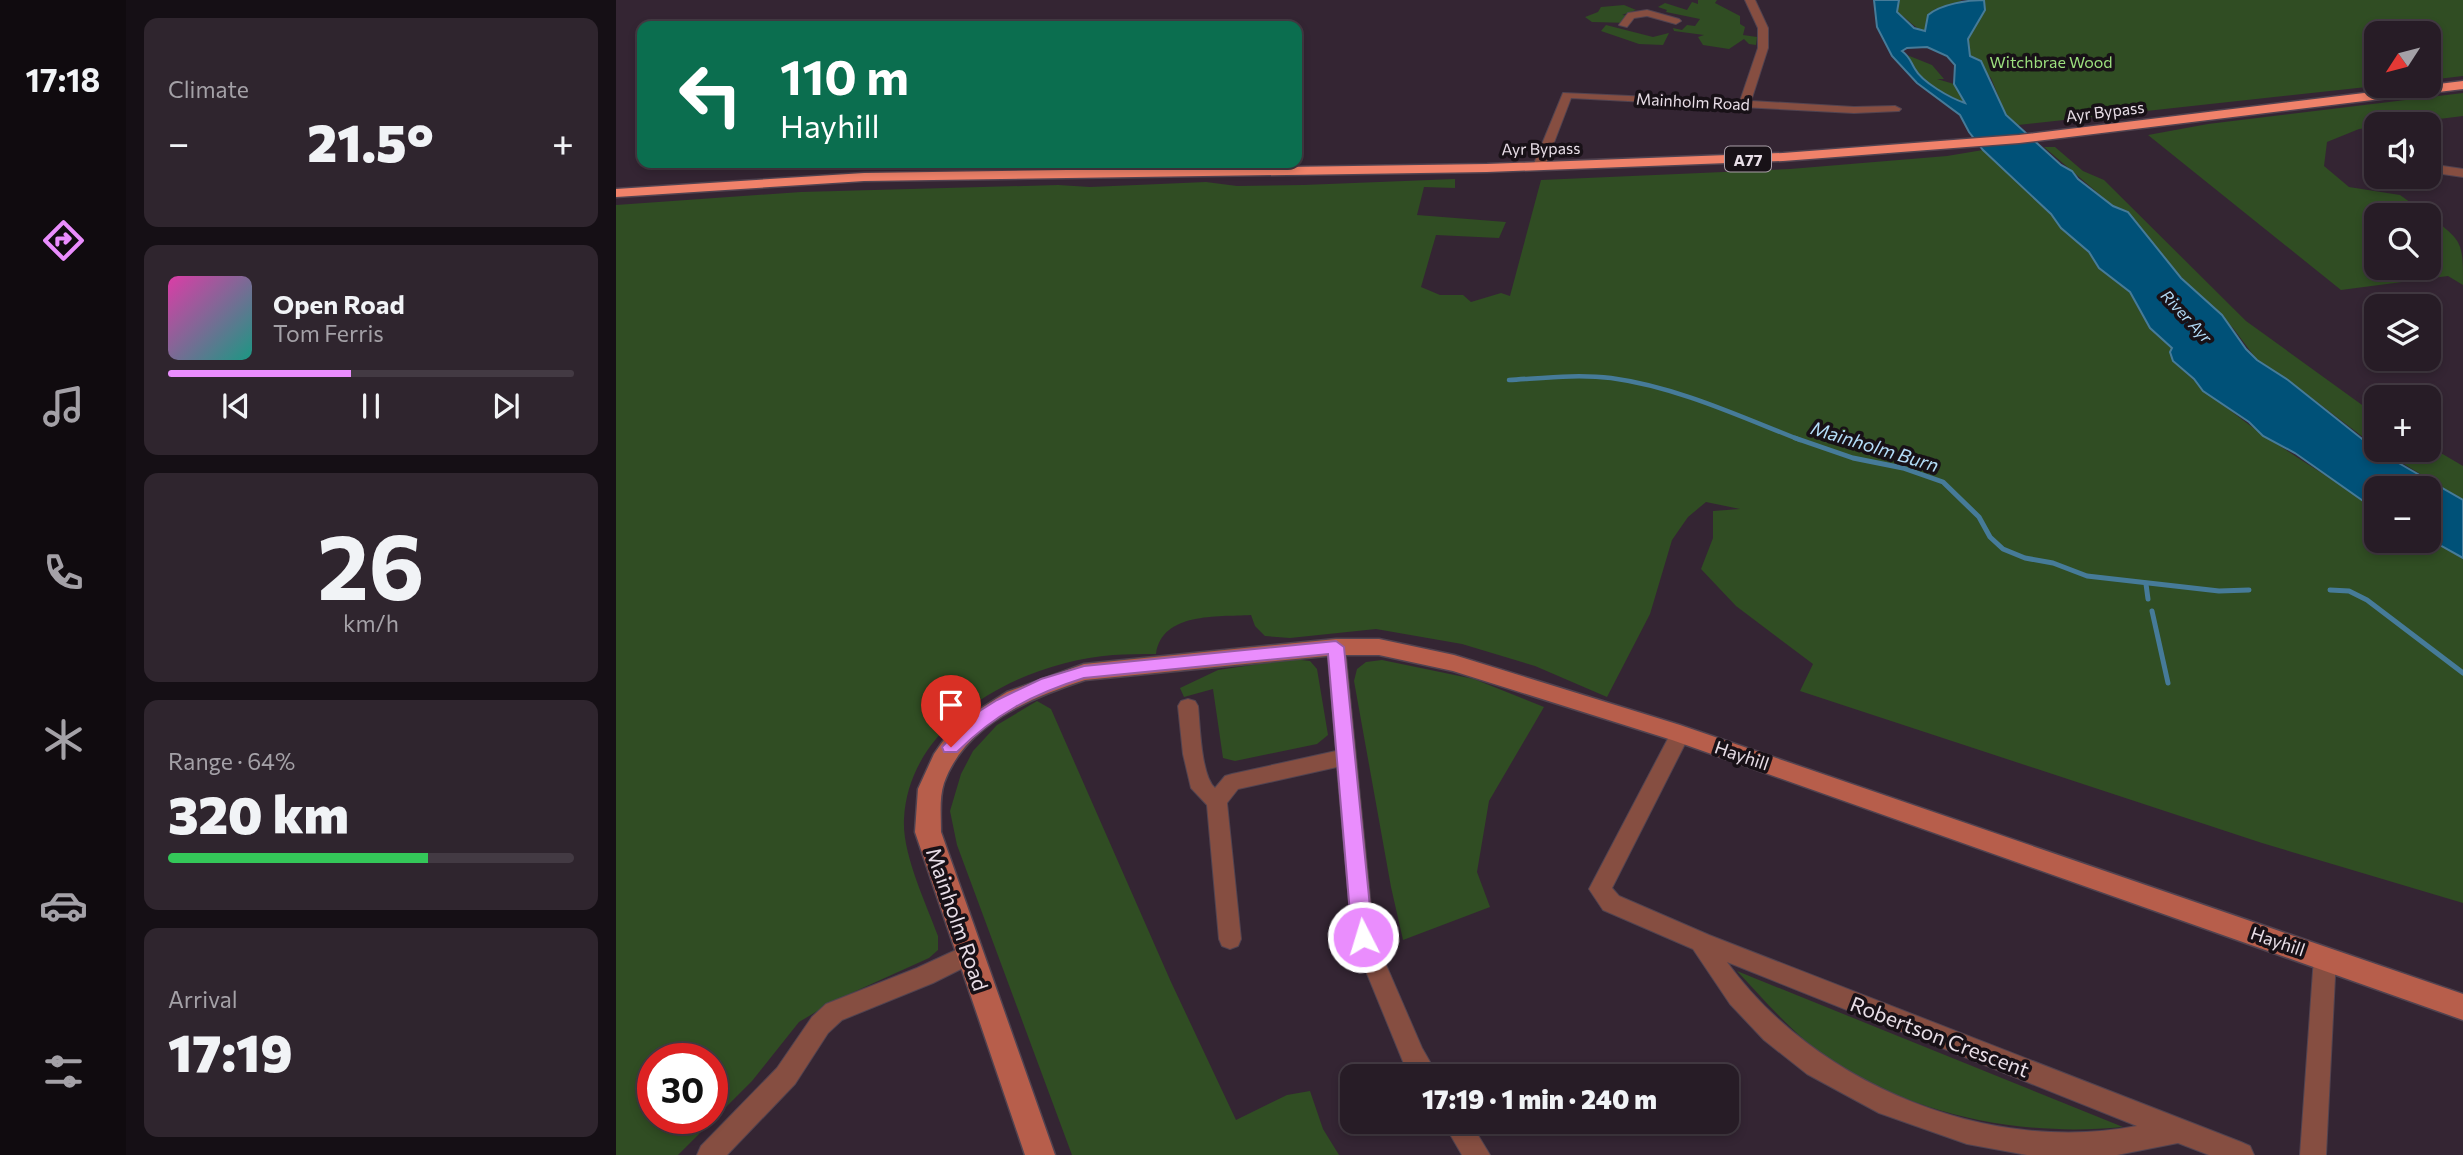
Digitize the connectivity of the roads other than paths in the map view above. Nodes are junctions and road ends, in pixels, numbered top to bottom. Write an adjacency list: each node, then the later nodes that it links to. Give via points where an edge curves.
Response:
1 (1751, 0): 5 (street, via 1763,27 1763,48)
2 (1675, 20): 3 (street, via 1638,13)
3 (1624, 25)
4 (2463, 85): 7 (highway, Ayr Bypass / A77, via 1957,145)
5 (1745, 103): 6 (street, Mainholm Road); 7 (street, Mainholm Road, via 1567,95)
6 (1895, 109)
7 (1539, 166): 10 (highway, Ayr Bypass / A77, via 851,178)
8 (2441, 170): 9 (street)
9 (2463, 173)
10 (616, 193)
11 (1336, 647): 12 (street, Hayhill, via 1084,672 1047,683); 14 (street, Hayhill, via 1379,648 1454,663); 15 (street)
12 (1003, 705): 19 (street, Mainholm Road, via 976,721 951,747 932,784 928,832)
13 (1188, 706): 16 (street, via 1192,754 1201,788)
14 (1680, 734): 18 (street, Robertson Crescent, via 1600,889 1611,903); 20 (street, Hayhill)
15 (1346, 757): 16 (street, via 1232,782); 22 (street, via 1363,937)
16 (1217, 801): 17 (street)
17 (1230, 939)
18 (1701, 942): 23 (street, Robertson Crescent); 23 (street, via 1718,972 1786,1044 1843,1083 1917,1116 2001,1140 2087,1146)
19 (970, 954): 25 (street, via 834,1012 786,1076); 26 (street, Mainholm Road)
20 (2325, 957): 21 (street, Hayhill); 29 (street)
21 (2463, 1007)
22 (1418, 1064)
23 (2180, 1130): 28 (street, Robertson Crescent)
24 (1463, 1134): 27 (street)
25 (710, 1155)
26 (1040, 1155)
27 (1477, 1155)
28 (2241, 1155)
29 (2313, 1155)

